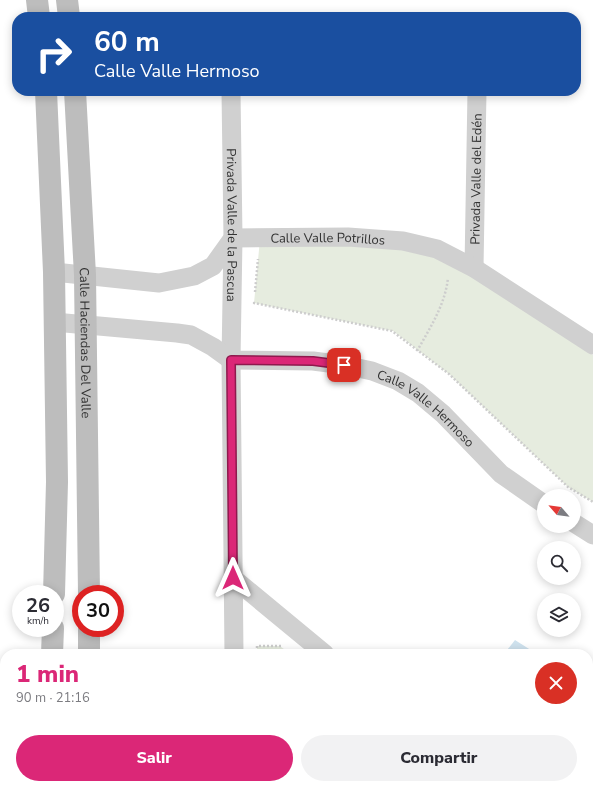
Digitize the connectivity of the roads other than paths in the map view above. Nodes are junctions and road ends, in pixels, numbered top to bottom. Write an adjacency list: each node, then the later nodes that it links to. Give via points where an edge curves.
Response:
1 (37, 0): 3 (main road)
2 (67, 0): 4 (main road)
3 (38, 12)
4 (68, 12)
5 (46, 96): 11 (main road)
6 (75, 96): 12 (main road, Calle Haciendas Del Valle)
7 (231, 96): 9 (street, Privada Valle de la Pascua)
8 (477, 96): 10 (street, Privada Valle del Edén)
9 (233, 238): 10 (street, Calle Valle Potrillos, via 348,237 402,241 437,249); 12 (street, via 213,266 194,276 159,283); 16 (street, Privada Valle de la Pascua)
10 (474, 268): 15 (street, Calle Valle Potrillos)
11 (54, 272): 12 (street); 13 (main road)
12 (85, 275): 14 (main road, Calle Haciendas Del Valle)
13 (54, 322): 14 (street); 21 (main road, via 57,482)
14 (86, 325): 16 (street, via 191,335); 22 (main road, Calle Haciendas Del Valle)
15 (593, 345)
16 (231, 360): 17 (street, Calle Valle Hermoso, via 313,361 372,371 398,381 418,393 443,414 501,474); 20 (street, Privada Valle de la Pascua)
17 (537, 499)
18 (581, 527): 19 (street)
19 (593, 535)
20 (233, 578): 27 (street, Privada Valle de la Pascua); 28 (street)
21 (54, 585)
22 (89, 585)
23 (53, 637): 25 (main road)
24 (89, 637): 26 (main road)
25 (52, 649)
26 (89, 649)
27 (234, 649)
28 (319, 649)

